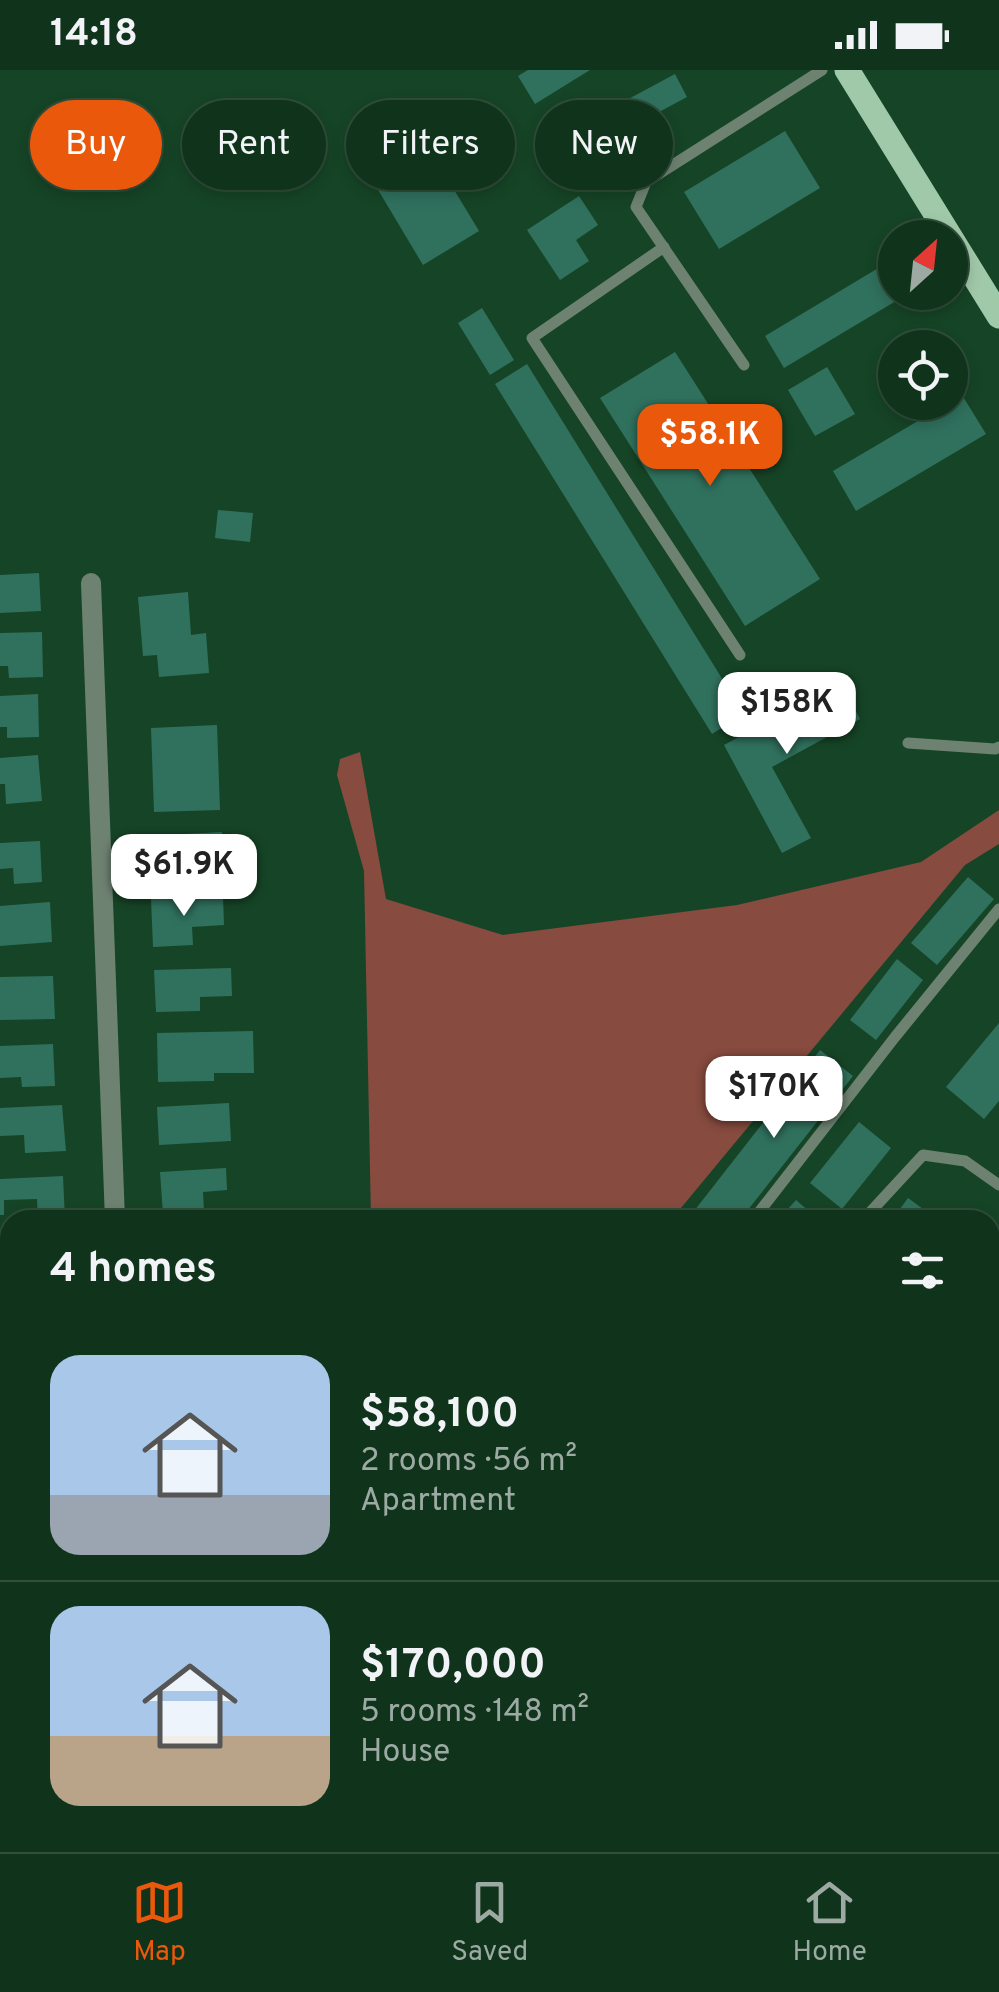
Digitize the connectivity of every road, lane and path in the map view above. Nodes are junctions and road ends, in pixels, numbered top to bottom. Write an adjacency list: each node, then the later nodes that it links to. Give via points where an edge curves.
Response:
1 (822, 70): 3 (lane, via 646,182 636,207)
2 (846, 70): 4 (main road)
3 (664, 247): 5 (lane); 7 (lane, via 532,338)
4 (999, 316)
5 (744, 365)
6 (91, 583): 12 (street)
7 (740, 655)
8 (908, 743): 9 (lane)
9 (999, 747)
10 (999, 909): 13 (lane)
11 (999, 1185): 14 (lane, via 965,1161 922,1155)
12 (115, 1210)
13 (761, 1210)
14 (872, 1210)

